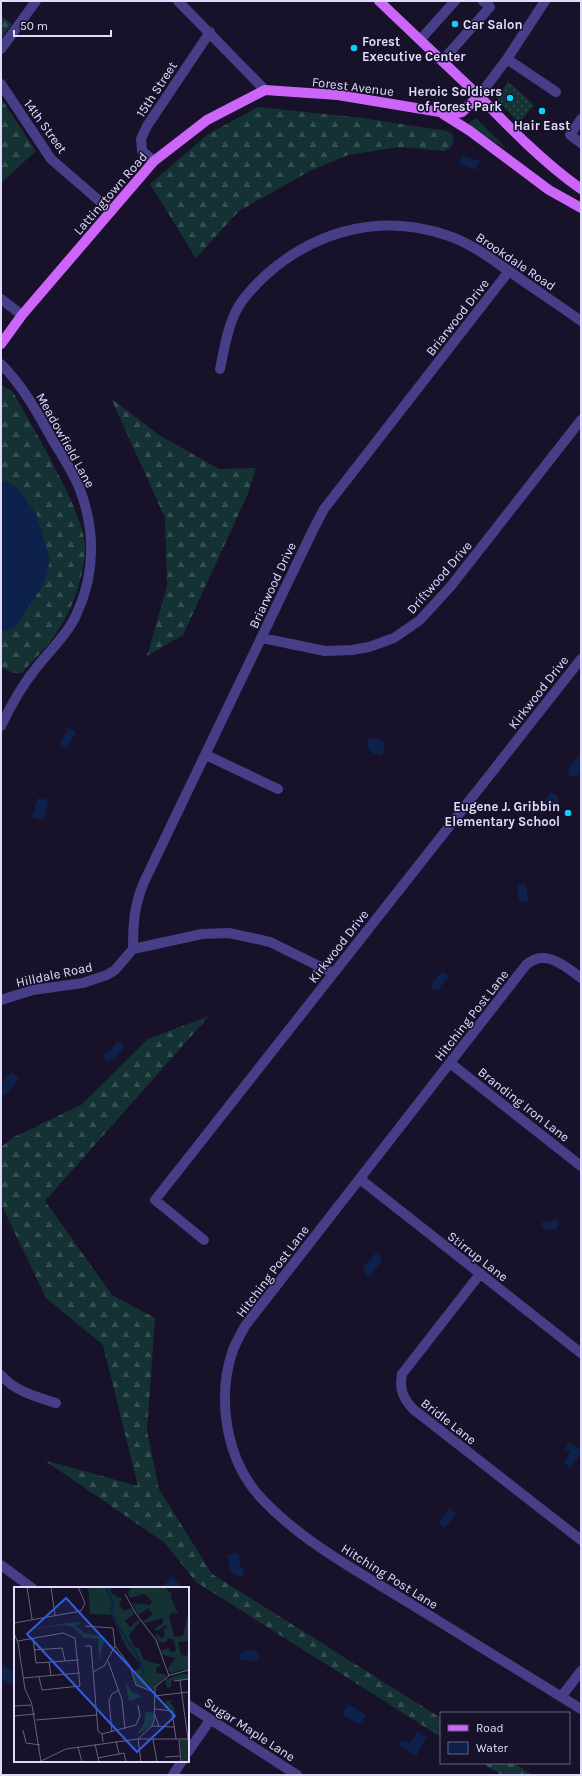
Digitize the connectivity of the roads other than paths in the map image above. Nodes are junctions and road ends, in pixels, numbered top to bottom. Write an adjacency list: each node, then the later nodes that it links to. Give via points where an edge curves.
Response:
1 (36, 1): 9 (street)
2 (178, 1): 7 (street)
3 (379, 1): 8 (main road)
4 (455, 1): 8 (street)
5 (484, 1): 11 (street, via 490,7)
6 (545, 1): 10 (street)
7 (210, 32): 13 (street); 19 (street, 15th Street, via 147,126 141,139 142,151)
8 (420, 40): 11 (main road)
9 (1, 49)
10 (507, 59): 14 (street); 15 (street)
11 (442, 61): 15 (main road)
12 (1, 84): 22 (street, 14th Street, via 51,159)
13 (265, 90): 16 (main road, Forest Avenue, via 338,95); 19 (main road, Lattingtown Road, via 207,120)
14 (556, 92)
15 (479, 96): 16 (main road, Forest Avenue, via 462,112); 20 (main road, via 527,144)
16 (440, 112): 21 (main road, via 470,130 549,190)
17 (581, 119): 18 (street, via 570,135)
18 (581, 143)
19 (154, 161): 22 (main road, Lattingtown Road)
20 (581, 189)
21 (581, 208)
22 (111, 211): 25 (main road, Lattingtown Road)
23 (509, 271): 26 (street, Brookdale Road); 29 (street, Brookdale Road, via 477,248 450,236 427,230 388,226 356,229 330,236 285,258 253,287 236,311 225,342); 31 (street, Briarwood Drive, via 324,509)
24 (1, 299): 25 (street)
25 (22, 315): 27 (main road, Lattingtown Road)
26 (581, 321)
27 (1, 344)
28 (1, 364): 33 (street, Meadowfield Lane, via 35,407 78,485 89,516 92,544 90,574 77,614 66,633 14,699)
29 (220, 369)
30 (581, 420): 31 (street, Driftwood Drive, via 451,586 420,620 394,638 370,647 325,651)
31 (262, 638): 34 (street, Briarwood Drive)
32 (581, 659): 37 (street, Kirkwood Drive)
33 (1, 726)
34 (206, 755): 35 (street); 36 (street, Briarwood Drive, via 137,899)
35 (278, 789)
36 (133, 949): 37 (street, via 202,934 229,933 270,942); 39 (street, Hilldale Road, via 115,970 107,975 83,983 33,990)
37 (333, 973): 43 (street, Kirkwood Drive, via 154,1200)
38 (581, 978): 40 (street, Hitching Post Lane, via 555,960 544,957 529,962)
39 (1, 1000)
40 (450, 1063): 41 (street, Branding Iron Lane); 42 (street, Hitching Post Lane)
41 (581, 1166)
42 (360, 1179): 44 (street, Stirrup Lane); 52 (street, Hitching Post Lane, via 263,1301 245,1326 234,1350 226,1378 224,1401 228,1435 236,1458 261,1499 282,1519 324,1550)
43 (204, 1240)
44 (480, 1274): 45 (street, Stirrup Lane); 48 (street, Bridle Lane, via 402,1374 400,1385 404,1400)
45 (581, 1353)
46 (1, 1375): 47 (street, via 21,1392)
47 (56, 1403)
48 (581, 1540)
49 (1, 1565): 50 (street)
50 (31, 1587)
51 (581, 1671): 52 (street)
52 (560, 1697): 54 (street, Hitching Post Lane)
53 (189, 1706): 55 (street, Sugar Maple Lane)
54 (581, 1710)
55 (210, 1720): 56 (street); 59 (street, Sugar Maple Lane)
56 (189, 1751)
57 (181, 1762): 58 (street)
58 (173, 1775)
59 (297, 1775)

